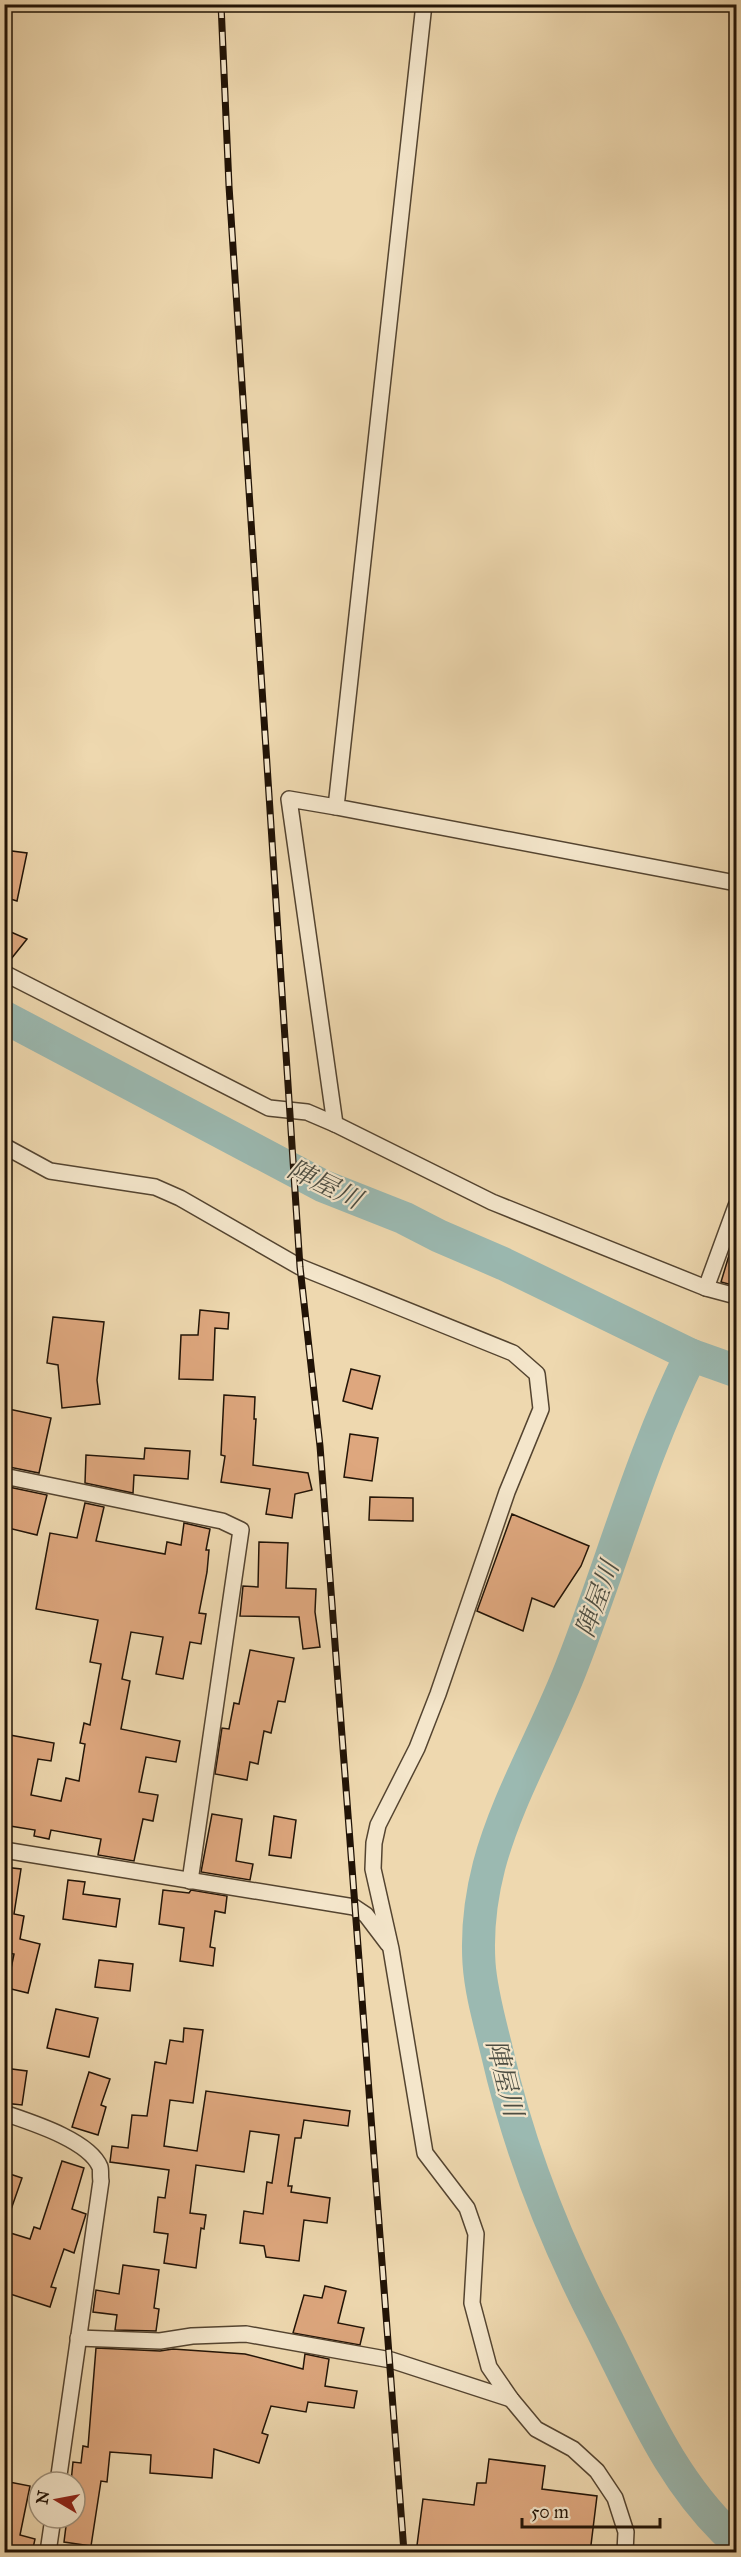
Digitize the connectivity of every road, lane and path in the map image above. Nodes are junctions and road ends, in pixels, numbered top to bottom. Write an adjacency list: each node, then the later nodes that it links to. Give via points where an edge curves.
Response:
1 (424, 4): 2 (street)
2 (336, 807): 3 (street); 5 (street, via 289,799)
3 (736, 883)
4 (4, 973): 5 (street, via 269,1108 307,1112)
5 (335, 1124): 8 (street, via 492,1202)
6 (4, 1146): 13 (street, via 50,1171 155,1187 300,1267 513,1353 537,1374 542,1409 507,1492 417,1748 378,1825 374,1869)
7 (736, 1206): 8 (street)
8 (706, 1288): 9 (street)
9 (736, 1296)
10 (4, 1476): 12 (street, via 222,1521 241,1530)
11 (4, 1850): 12 (street)
12 (190, 1881): 13 (street, via 354,1907 366,1915)
13 (391, 1949): 16 (street, via 425,2153 467,2208 473,2225 476,2234 472,2303 489,2367)
14 (4, 2114): 15 (street, via 70,2140 87,2151 100,2167)
15 (78, 2338): 16 (street, via 160,2341 246,2334 391,2360); 17 (street)
16 (511, 2399): 20 (street, via 536,2429 573,2449 597,2471 615,2498 626,2532)
17 (60, 2470)
18 (51, 2530): 19 (street)
19 (48, 2553)
20 (625, 2553)

